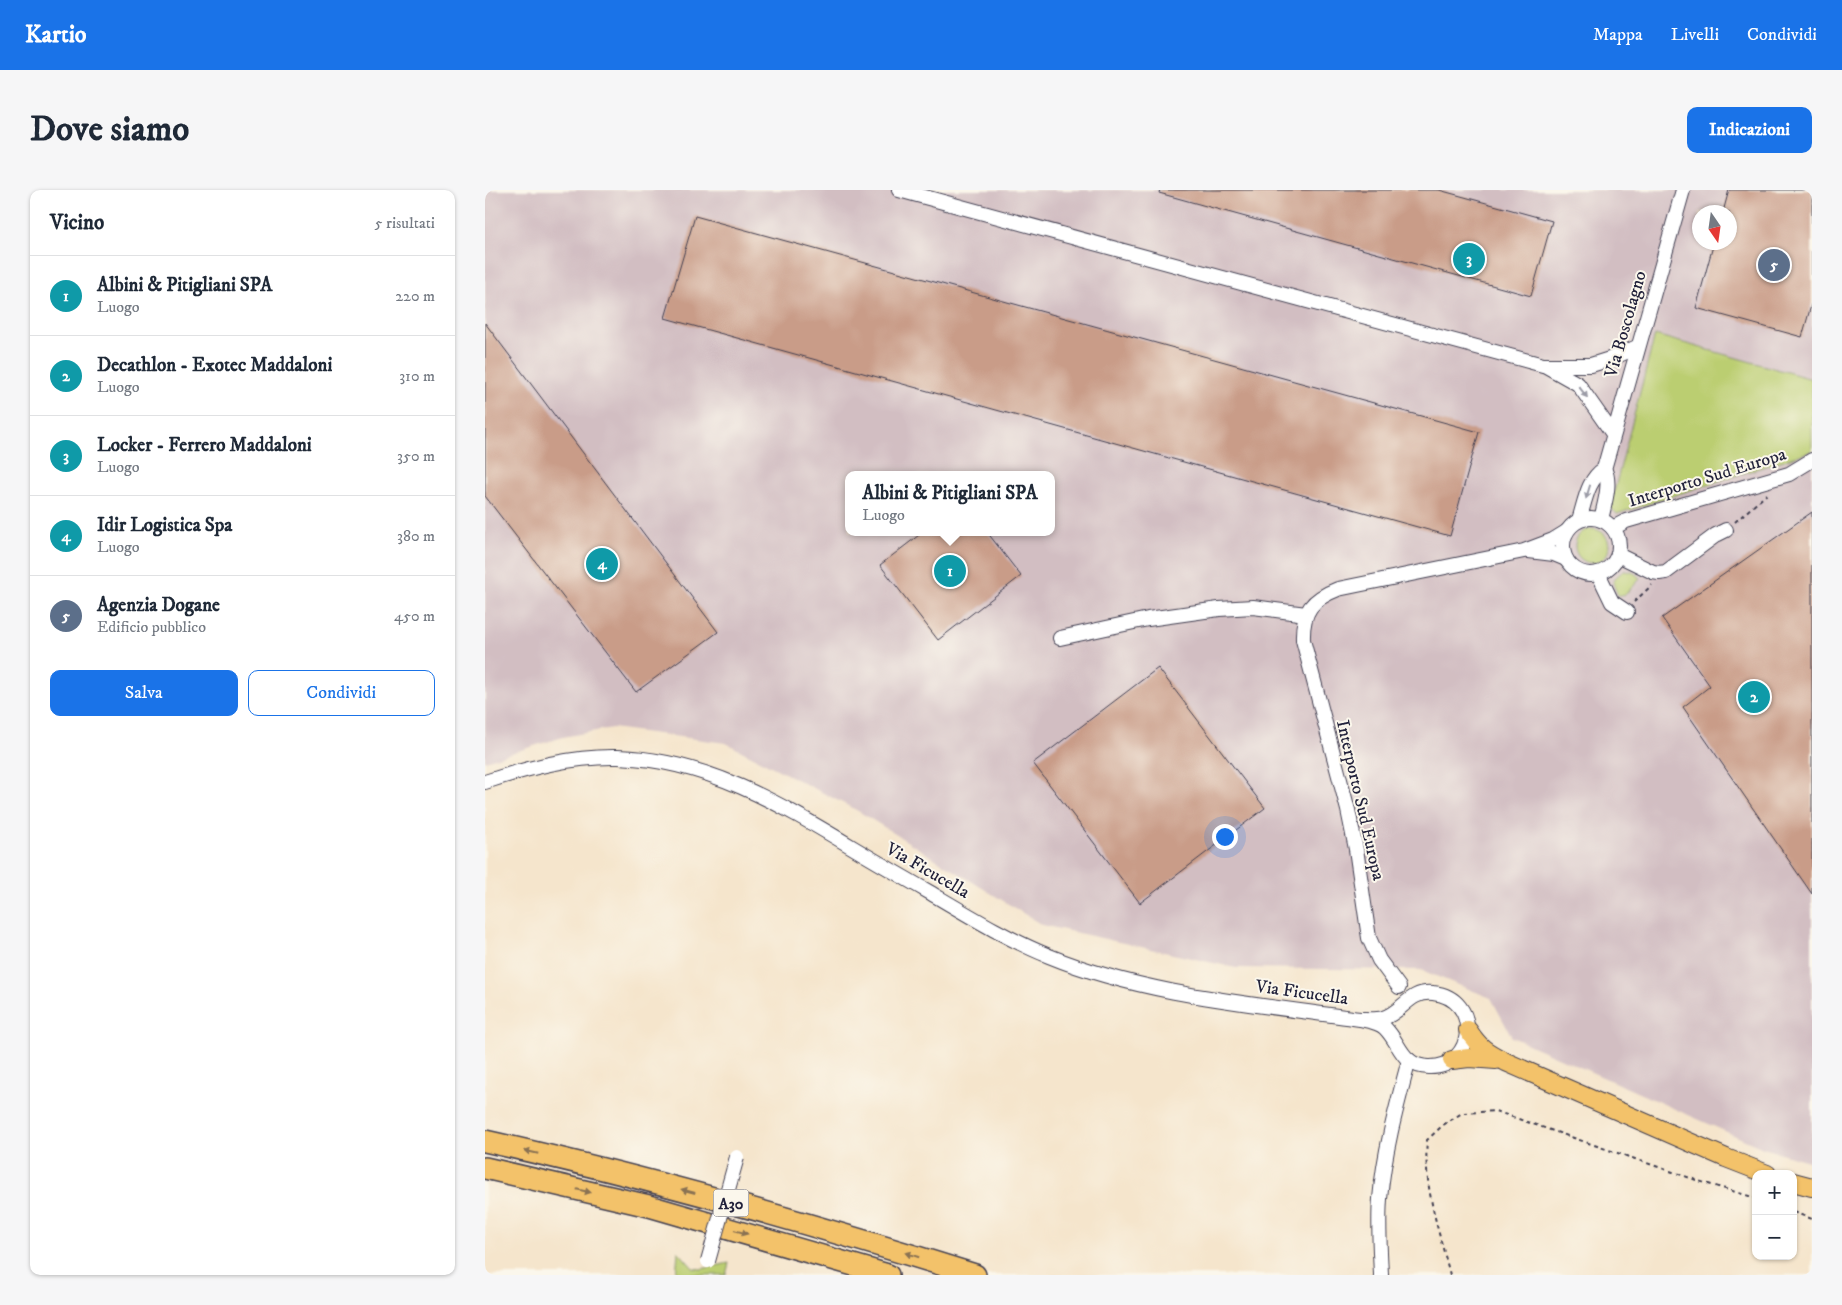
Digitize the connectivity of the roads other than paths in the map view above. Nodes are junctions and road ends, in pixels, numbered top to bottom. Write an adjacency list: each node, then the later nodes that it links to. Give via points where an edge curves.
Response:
1 (899, 190): 4 (street)
2 (1683, 190): 3 (street, Via Boscolagno)
3 (1637, 347): 4 (street, via 1591,365); 5 (street, Via Boscolagno)
4 (1543, 365): 5 (street, one-way to 5, via 1578,384)
5 (1613, 434): 7 (street, Via Boscolagno)
6 (1812, 460): 9 (street, Interporto Sud Europa, via 1789,474)
7 (1604, 469): 8 (street, Via Boscolagno, one-way to 8, via 1591,481); 9 (street, Via Boscolagno, via 1607,474)
8 (1579, 520): 9 (street, via 1588,518); 11 (street)
9 (1607, 524): 13 (street, via 1617,536)
10 (1726, 530): 13 (street, via 1666,572 1653,572)
11 (1566, 532): 12 (street); 14 (street, via 1563,541)
12 (1524, 551): 14 (street, via 1554,554); 17 (street, via 1339,589 1324,594)
13 (1618, 555): 15 (street, via 1613,563)
14 (1566, 559): 15 (street, via 1579,571)
15 (1598, 573): 16 (street, via 1612,602)
16 (1627, 612)
17 (1306, 614): 18 (street, via 1253,606 1219,609 1149,619); 20 (street, Interporto Sud Europa, via 1303,640 1348,810 1369,938 1379,960)
18 (1060, 638)
19 (485, 782): 22 (street, Via Ficucella, via 585,758 619,757 704,773 763,796 971,917 1047,955 1093,973 1145,987)
20 (1399, 987)
21 (1401, 1007): 22 (street, Via Ficucella, via 1383,1018); 23 (street, Via Ficucella, via 1418,994 1442,994 1461,1008); 24 (street, via 1393,1024)
22 (1360, 1019): 24 (street, Via Ficucella, via 1379,1024)
23 (1468, 1030): 26 (street, via 1460,1052); 27 (main road, via 1484,1050)
24 (1396, 1044): 25 (street, Via Ficucella)
25 (1409, 1060): 26 (street, via 1431,1067); 37 (street, via 1380,1196)
26 (1452, 1060): 27 (main road, via 1469,1058)
27 (1506, 1062): 31 (main road)
28 (485, 1141): 36 (highway, A30, one-way to 28, via 760,1210)
29 (737, 1157): 34 (street, bridge)
30 (485, 1168): 35 (highway, A30, one-way to 35, via 649,1206)
31 (1757, 1170)
32 (1797, 1183): 33 (main road)
33 (1812, 1188)
34 (708, 1260)
35 (888, 1275)
36 (975, 1275)
37 (1381, 1275)

